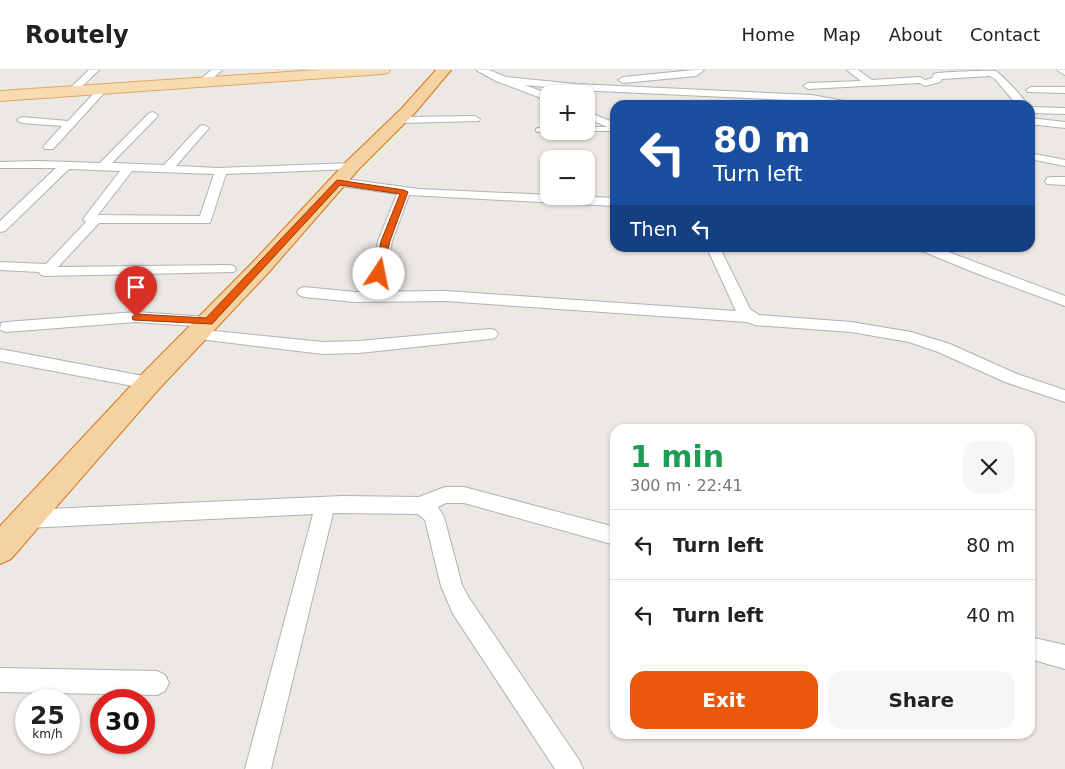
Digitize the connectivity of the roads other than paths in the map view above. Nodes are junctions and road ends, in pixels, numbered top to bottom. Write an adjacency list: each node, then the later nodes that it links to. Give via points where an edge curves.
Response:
1 (94, 70): 22 (street)
2 (217, 70): 15 (street)
3 (382, 70): 15 (main road)
4 (444, 70): 33 (highway)
5 (481, 70): 13 (street)
6 (615, 70): 14 (street)
7 (699, 70): 12 (street)
8 (852, 70): 16 (street)
9 (1062, 70): 11 (street)
10 (990, 72): 16 (street, via 937,76 937,80 922,82); 26 (street, via 999,77)
11 (1065, 72)
12 (662, 73): 14 (street)
13 (499, 79): 18 (street); 23 (street)
14 (621, 80): 18 (street, via 608,83)
15 (202, 83): 19 (main road)
16 (870, 83): 17 (street)
17 (808, 86)
18 (607, 88): 25 (street)
19 (102, 90): 22 (main road); 35 (street)
20 (1031, 90): 21 (street)
21 (1065, 90)
22 (70, 92): 24 (main road)
23 (540, 95)
24 (0, 96)
25 (823, 100)
26 (1018, 100)
27 (1035, 111): 28 (street)
28 (1065, 111)
29 (153, 115): 47 (street)
30 (595, 118): 37 (street)
31 (475, 119): 33 (street)
32 (22, 120): 35 (street)
33 (400, 120): 51 (highway)
34 (1035, 122): 36 (street)
35 (71, 124): 44 (street)
36 (1060, 125): 41 (street)
37 (610, 126)
38 (204, 128): 49 (street)
39 (610, 128): 40 (lane)
40 (595, 129)
41 (1065, 133)
42 (1035, 157): 43 (street)
43 (1065, 163)
44 (24, 164): 45 (street); 46 (street)
45 (0, 165)
46 (66, 165): 47 (street); 57 (street)
47 (102, 167): 48 (street)
48 (128, 168): 49 (street); 56 (street, via 90,219)
49 (166, 170): 50 (street)
50 (222, 171): 51 (street); 56 (street, via 205,220)
51 (345, 174): 54 (street); 68 (highway)
52 (1051, 181): 53 (street)
53 (1065, 181)
54 (404, 192): 55 (street); 63 (street, via 386,241)
55 (610, 202)
56 (96, 219): 61 (street)
57 (1, 227)
58 (716, 252): 66 (street)
59 (937, 252): 65 (street)
60 (0, 266): 61 (street)
61 (49, 268): 62 (street, via 46,272)
62 (229, 268)
63 (379, 274)
64 (304, 292): 66 (street, via 355,297 445,296)
65 (1065, 301)
66 (748, 316): 72 (street, via 762,321 851,327 912,337 1011,378)
67 (6, 327): 68 (street, via 136,317)
68 (202, 328): 69 (street, via 331,348); 71 (highway)
69 (490, 334)
70 (0, 355): 71 (street)
71 (149, 384): 75 (highway)
72 (1065, 396)
73 (325, 505): 74 (street); 75 (street); 82 (street)
74 (420, 506): 76 (street, via 445,495 464,495); 83 (street, via 434,517 452,586 461,606)
75 (26, 519): 77 (highway)
76 (610, 535)
77 (2, 544)
78 (1035, 649): 79 (street)
79 (1065, 657)
80 (0, 680): 81 (street)
81 (157, 682)
82 (258, 769)
83 (570, 769)

